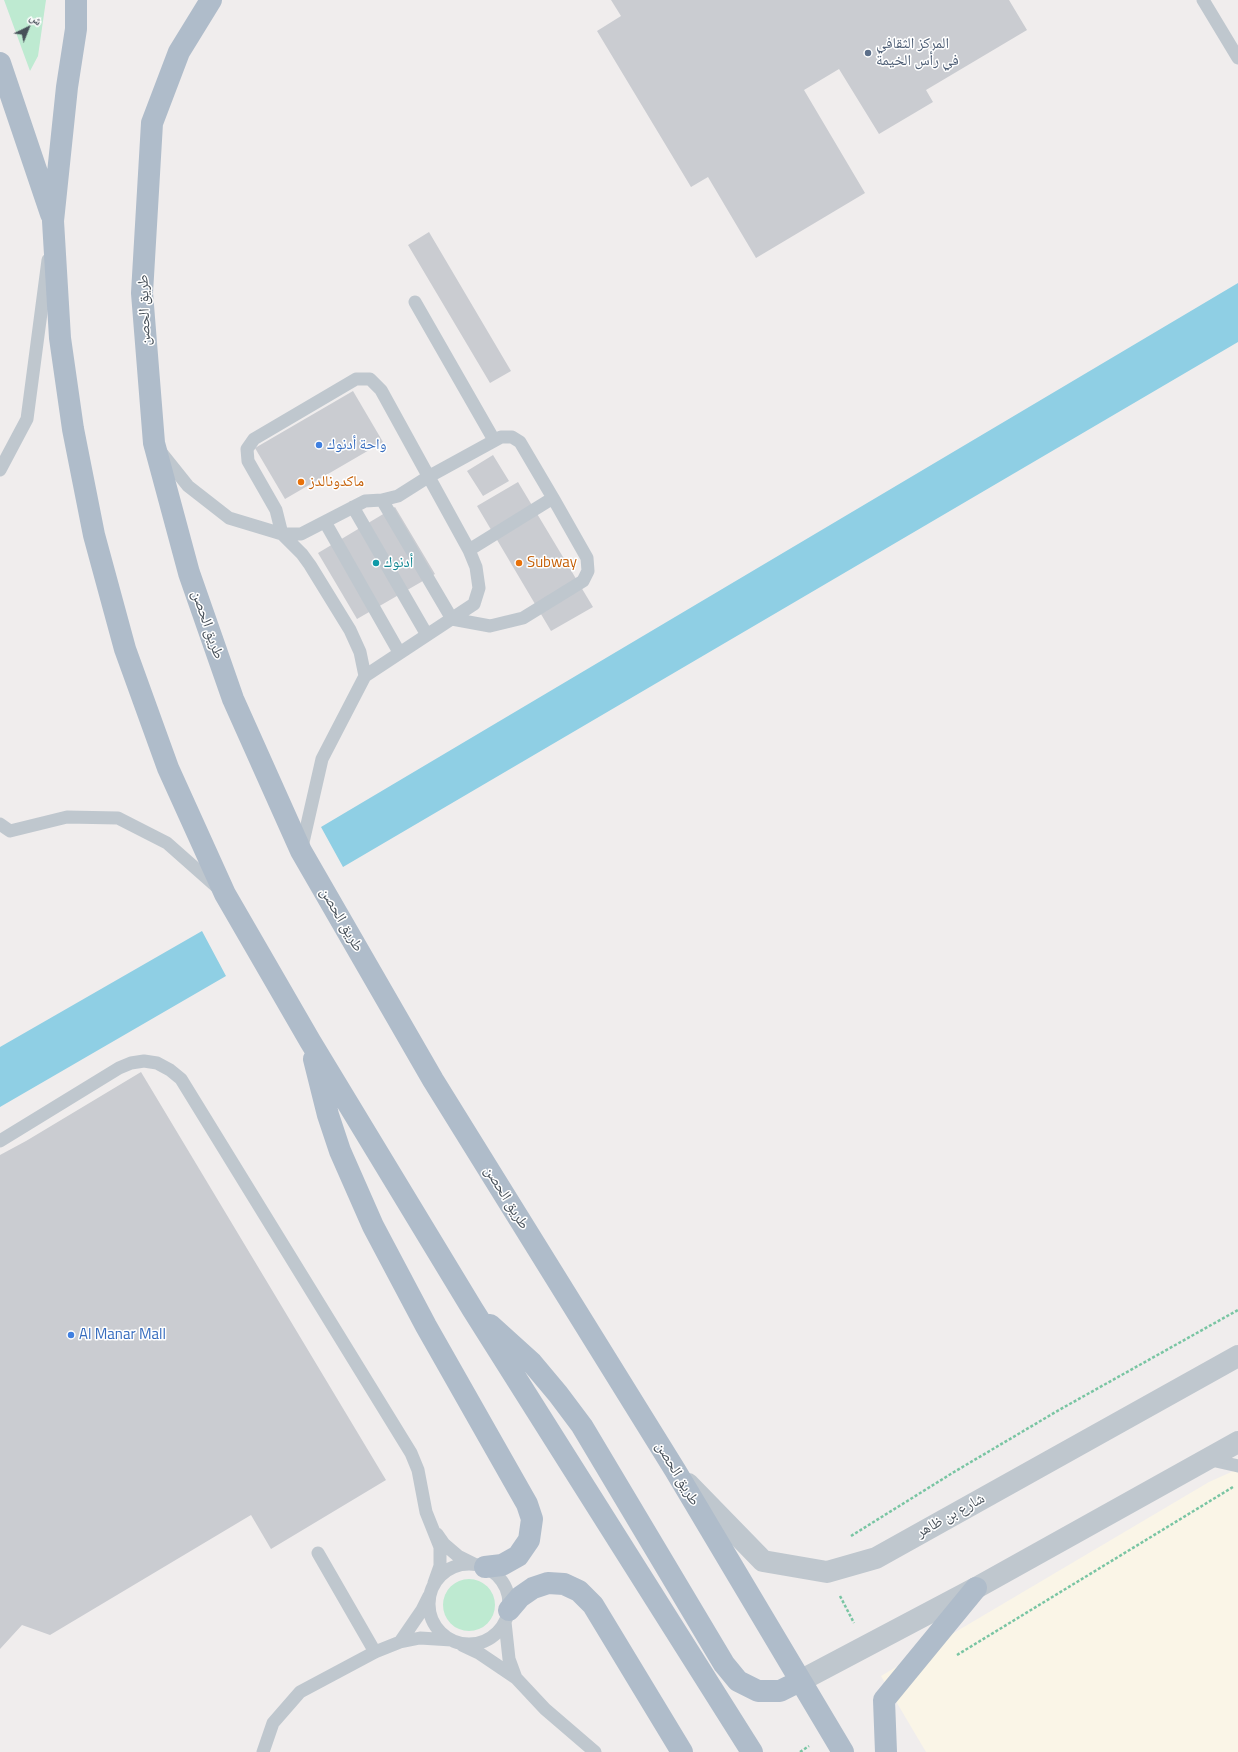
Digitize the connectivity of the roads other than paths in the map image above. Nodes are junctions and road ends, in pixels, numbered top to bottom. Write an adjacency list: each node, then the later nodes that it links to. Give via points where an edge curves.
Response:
1 (76, 0): 6 (main road, via 76,28)
2 (211, 0): 9 (main road, طريق الحصن, via 179,52 152,123 142,293)
3 (1203, 0): 4 (lane)
4 (1238, 58)
5 (0, 63): 6 (main road)
6 (53, 221): 10 (lane, via 27,419); 24 (main road, via 60,338 73,429 94,535 125,649 168,768)
7 (415, 302): 8 (lane)
8 (494, 440): 11 (lane); 12 (lane, via 512,437 520,442)
9 (154, 443): 16 (lane, via 188,486 229,518); 23 (main road, طريق الحصن, via 189,573 233,699)
10 (0, 470)
11 (428, 477): 13 (lane, via 398,496); 16 (lane, via 381,390 370,379 356,379 254,439 247,449 248,461 276,510); 17 (lane)
12 (553, 498): 17 (lane); 18 (lane, via 586,558 588,571 583,581 523,618 490,626)
13 (382, 500): 14 (lane, via 365,501); 18 (lane)
14 (353, 507): 15 (lane); 19 (lane)
15 (325, 522): 16 (lane, via 301,534); 20 (lane)
16 (282, 534): 21 (lane, via 310,565 350,630 360,652)
17 (469, 550): 18 (lane, via 476,567 479,588 474,604)
18 (452, 619): 19 (lane)
19 (427, 635): 20 (lane)
20 (399, 652): 21 (lane)
21 (365, 676): 23 (lane, via 322,759)
22 (3, 831): 24 (lane, via 67,816 118,818 167,843)
23 (301, 851): 32 (main road, طريق الحصن, via 433,1080)
24 (225, 894): 25 (main road)
25 (310, 1041): 27 (main road); 35 (main road, via 328,1115 340,1151 373,1226 422,1319 527,1504 532,1519 529,1540 518,1556 502,1565)
26 (0, 1141): 33 (lane, via 131,1063 157,1063 181,1079 403,1437 418,1470 426,1512)
27 (472, 1310): 43 (main road, via 532,1363 582,1426 724,1664 738,1681 758,1691 780,1691); 47 (main road)
28 (1238, 1356): 32 (street, شارع بن ظاهر, via 876,1558 827,1572 763,1561)
29 (1238, 1442): 30 (street)
30 (1207, 1459): 31 (lane); 37 (street)
31 (1238, 1466)
32 (675, 1470): 43 (main road, طريق الحصن)
33 (434, 1530): 35 (lane, via 444,1544 458,1556); 36 (lane, via 440,1547 440,1566)
34 (318, 1553): 41 (lane)
35 (480, 1566): 36 (lane, via 459,1565 445,1572); 38 (lane, via 496,1574 504,1584 508,1595)
36 (432, 1588): 39 (lane, via 422,1610); 40 (lane, via 429,1606 432,1618 438,1629)
37 (976, 1588): 43 (street); 49 (main road, via 884,1700)
38 (507, 1616): 40 (lane, via 498,1632 487,1640 473,1644); 42 (lane, via 509,1659); 46 (main road, via 520,1597 533,1588 548,1583 564,1584 579,1590 593,1605)
39 (400, 1642): 40 (lane, via 420,1638); 41 (lane)
40 (456, 1642): 42 (lane, via 479,1653)
41 (375, 1652): 44 (lane, via 300,1692 273,1723)
42 (516, 1678): 45 (lane, via 545,1709)
43 (800, 1681): 48 (main road, طريق الحصن)
44 (263, 1752)
45 (595, 1752)
46 (682, 1752)
47 (752, 1752)
48 (843, 1752)
49 (886, 1752)

